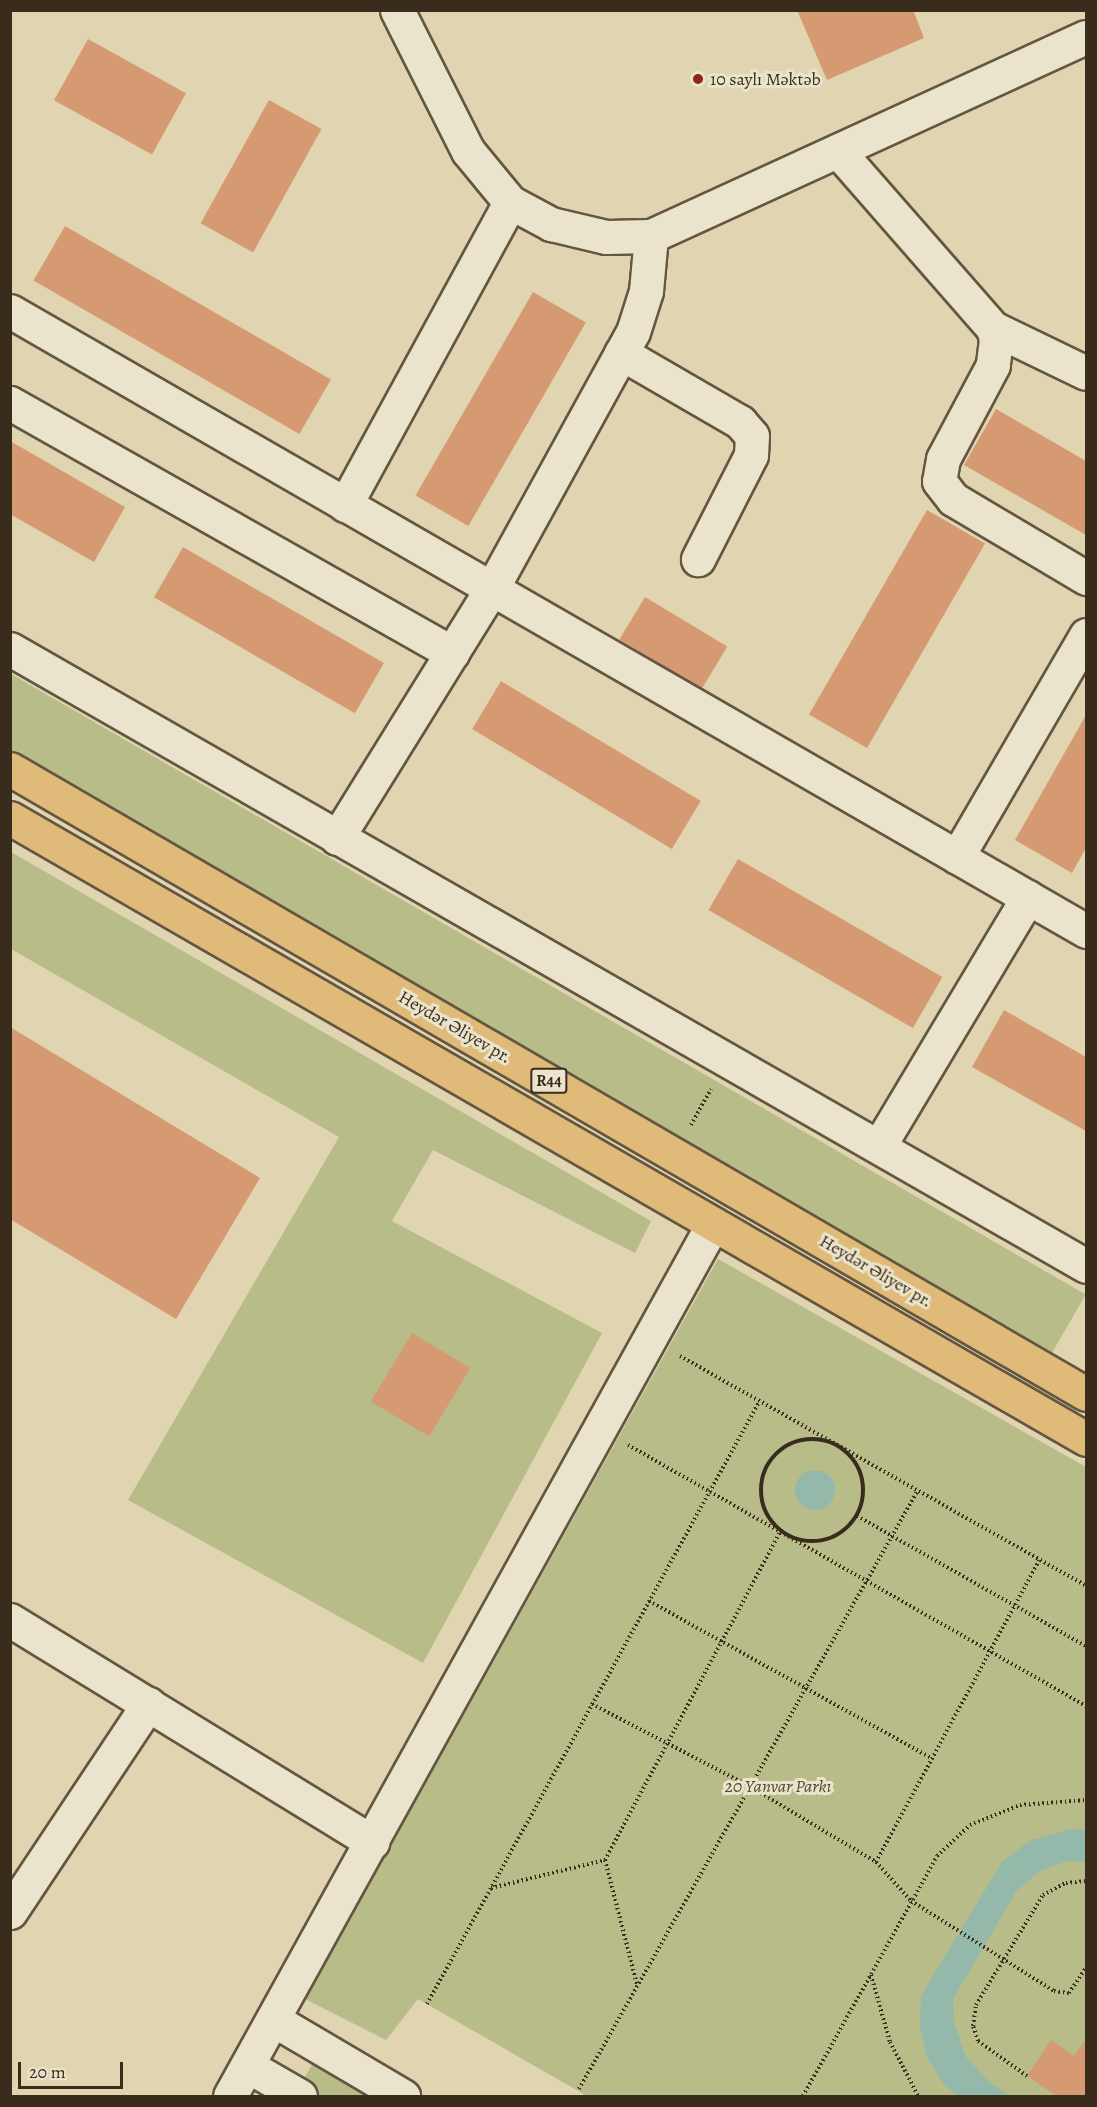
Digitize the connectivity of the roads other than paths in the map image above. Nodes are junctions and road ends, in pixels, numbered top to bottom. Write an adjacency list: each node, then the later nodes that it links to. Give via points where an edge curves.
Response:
1 (397, 10): 4 (street, via 468,151)
2 (1086, 37): 3 (street)
3 (838, 151): 5 (street); 7 (street)
4 (510, 202): 5 (street, via 551,224 606,237); 11 (street)
5 (651, 236): 8 (street, via 646,291 633,332)
6 (10, 310): 11 (street)
7 (993, 328): 9 (street); 13 (street, via 993,364 943,459 939,481 953,500)
8 (621, 353): 12 (street, via 740,422 752,436 751,455); 14 (street)
9 (1086, 373)
10 (10, 403): 17 (street)
11 (345, 505): 14 (street)
12 (698, 559)
13 (1086, 578)
14 (491, 590): 17 (street); 21 (street)
15 (1086, 634): 21 (street)
16 (10, 649): 20 (street)
17 (452, 653): 20 (street)
18 (10, 769): 27 (main road, Heydər Əliyev pr. / R44)
19 (10, 818): 25 (main road, R44)
20 (337, 838): 24 (street)
21 (957, 857): 22 (street)
22 (1028, 897): 23 (street); 24 (street)
23 (1086, 931)
24 (879, 1146): 26 (street)
25 (713, 1224): 28 (main road, R44); 31 (street)
26 (1086, 1266)
27 (1086, 1394)
28 (1086, 1439)
29 (10, 1620): 30 (street)
30 (147, 1704): 31 (street); 32 (street)
31 (372, 1842): 33 (street)
32 (10, 1912)
33 (274, 2020): 34 (street); 37 (street)
34 (248, 2066): 35 (street); 36 (street)
35 (230, 2097)
36 (300, 2097)
37 (403, 2097)

